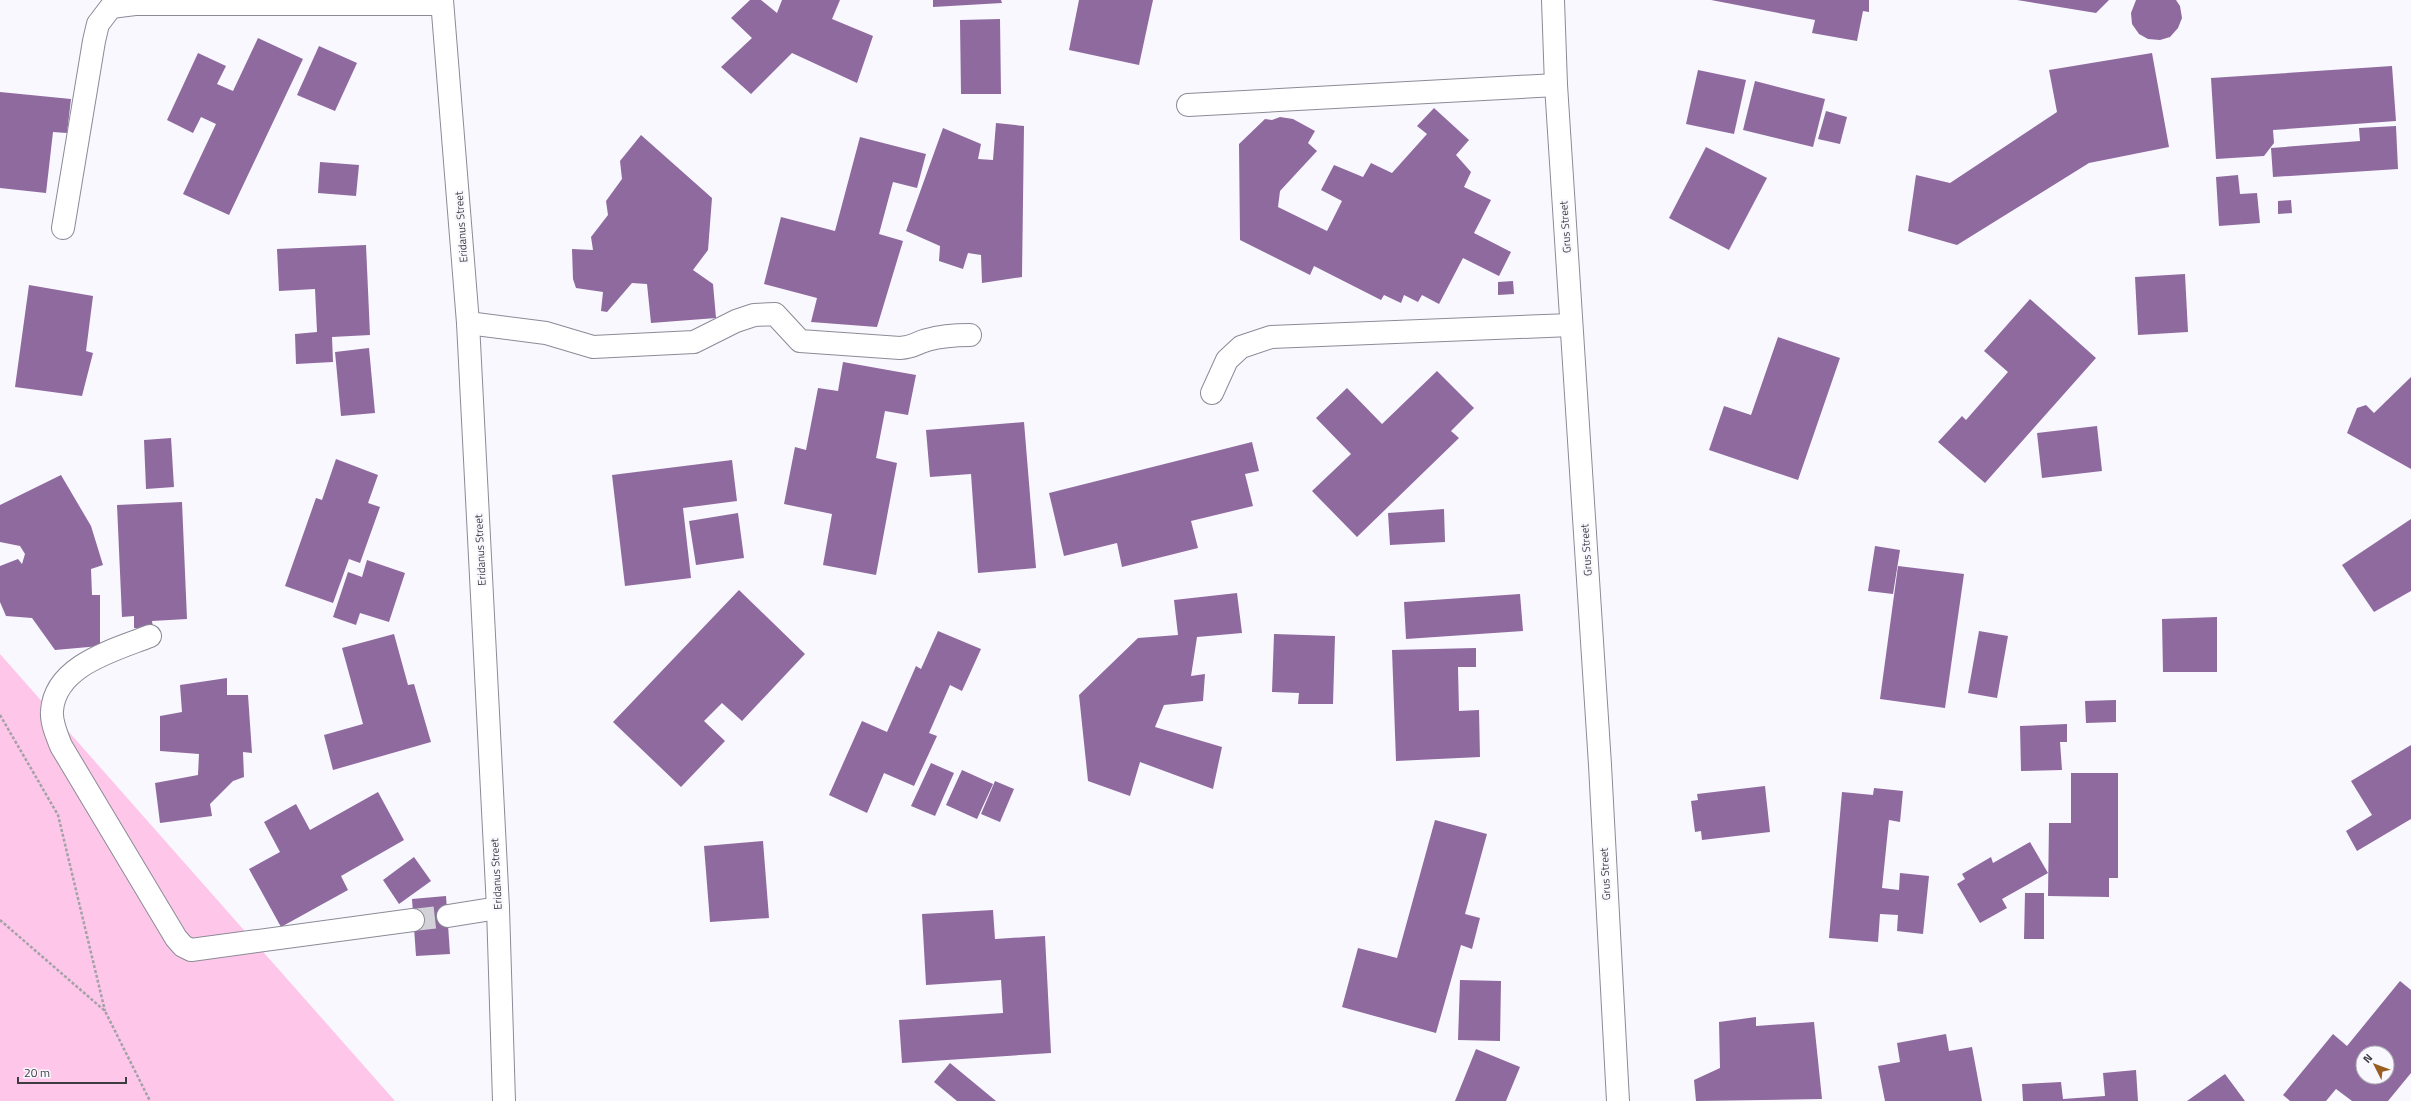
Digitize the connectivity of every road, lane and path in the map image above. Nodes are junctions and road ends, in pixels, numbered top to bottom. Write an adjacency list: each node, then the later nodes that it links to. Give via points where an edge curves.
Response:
1 (1553, 0): 3 (street, Grus Street)
2 (442, 2): 5 (street, via 135,4 111,7 98,24 94,41); 6 (street, Eridanus Street)
3 (1556, 85): 4 (street); 7 (street, Grus Street)
4 (1188, 105)
5 (63, 228)
6 (468, 324): 8 (street, via 546,333 593,347 694,342 736,321 754,315 775,314 800,341 900,348 914,347 924,340 942,336); 12 (street, Eridanus Street)
7 (1571, 324): 9 (street, via 1271,337 1241,347 1227,360); 19 (street, Grus Street, via 1600,765)
8 (970, 335)
9 (1212, 393)
10 (150, 636): 15 (street, via 88,661 70,673 57,694 52,711 61,746 183,946 191,950)
11 (0, 715): 16 (path, via 58,815)
12 (498, 908): 13 (street); 18 (street, Eridanus Street)
13 (448, 916)
14 (0, 920): 16 (path)
15 (413, 920)
16 (105, 1011): 17 (path)
17 (150, 1101)
18 (504, 1101)
19 (1618, 1101)

